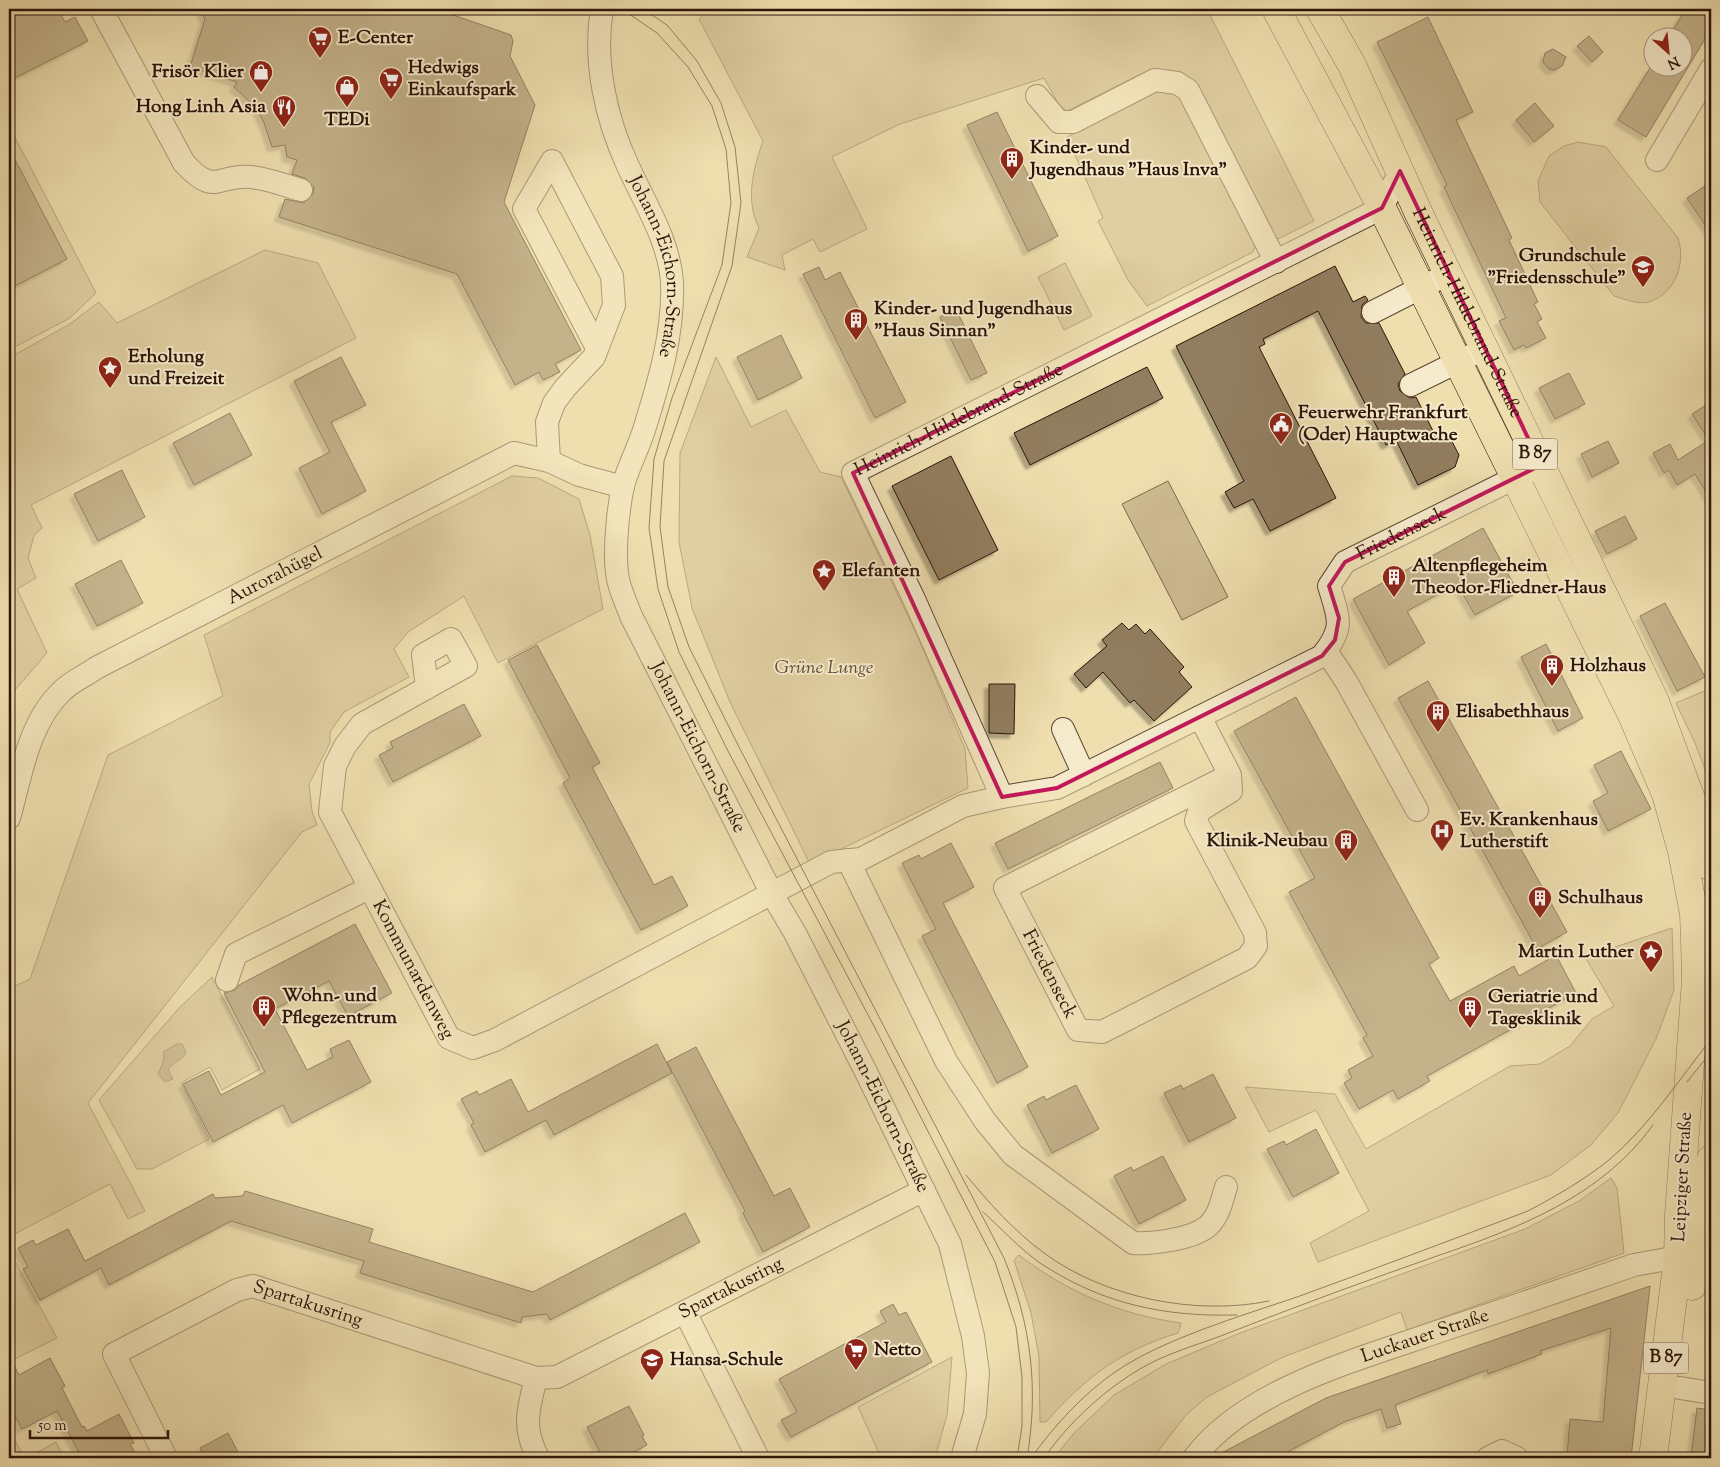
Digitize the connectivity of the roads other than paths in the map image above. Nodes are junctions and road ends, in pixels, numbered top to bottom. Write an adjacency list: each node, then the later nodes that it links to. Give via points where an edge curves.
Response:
1 (101, 9): 9 (street, via 184,163 194,174 210,182 249,177)
2 (602, 9): 22 (street, Johann-Eichorn-Straße, via 599,26 603,87 611,126 665,246 672,281 668,346 644,430)
3 (1276, 9): 10 (main road, Heinrich-Hildebrand-Straße / B 87)
4 (1320, 9): 8 (main road, Heinrich-Hildebrand-Straße / B 87, via 1352,65)
5 (1711, 69): 7 (street)
6 (1037, 96): 11 (street, via 1059,122 1073,122 1155,80 1177,83 1188,90)
7 (1657, 160)
8 (1400, 171): 10 (street, Heinrich-Hildebrand-Straße); 12 (main road, Heinrich-Hildebrand-Straße / B 87)
9 (301, 190)
10 (1382, 208): 11 (street, Heinrich-Hildebrand-Straße); 13 (main road, Heinrich-Hildebrand-Straße / B 87)
11 (1276, 262): 29 (street, Heinrich-Hildebrand-Straße, via 853,473)
12 (1448, 274): 13 (street); 16 (main road, Heinrich-Hildebrand-Straße / B 87)
13 (1422, 288): 14 (street); 17 (main road, Heinrich-Hildebrand-Straße / B 87)
14 (1373, 312)
15 (597, 348): 15 (street, via 614,305 612,276 552,161 524,209); 19 (street, via 594,357 554,403 547,422)
16 (1484, 349): 17 (street); 20 (main road, Heinrich-Hildebrand-Straße / B 87)
17 (1458, 362): 18 (street); 21 (main road, Heinrich-Hildebrand-Straße / B 87)
18 (1410, 385)
19 (549, 460): 22 (street, Aurorahügel, via 579,475); 31 (street, Aurorahügel, via 514,453 96,668 62,690 48,706 30,741)
20 (1541, 465): 21 (street, Friedenseck); 33 (main road, Heinrich-Hildebrand-Straße / B 87, via 1654,699 1707,842)
21 (1515, 478): 23 (street, Friedenseck, via 1346,562 1329,586 1338,618 1335,640); 36 (main road, Heinrich-Hildebrand-Straße / B 87, via 1632,715 1666,794)
22 (623, 487): 35 (street, Johann-Eichorn-Straße, via 617,575 631,616)
23 (1326, 651): 25 (street, via 1322,656); 30 (street)
24 (427, 688): 34 (street, Kommunardenweg, via 362,724 335,766 330,812)
25 (1200, 717): 27 (street); 28 (street)
26 (1063, 729): 27 (street)
27 (1084, 775): 29 (street, via 1057,788)
28 (1230, 775): 28 (street, Friedenseck, via 1005,888 1078,1030 1102,1032 1247,958 1256,946 1255,933 1196,821 1198,811 1231,791)
29 (1002, 796): 32 (street, via 964,806 861,859)
30 (1417, 810)
31 (9, 818)
32 (848, 860): 35 (street, via 831,862); 39 (street, via 946,1061 1012,1155 1133,1243 1154,1244 1180,1238 1208,1226 1219,1210)
33 (1711, 866)
34 (369, 888): 35 (street, Kommunardenweg, via 450,1038 473,1048 494,1040); 37 (street, via 236,954)
35 (772, 894): 40 (street, Johann-Eichorn-Straße, via 800,942)
36 (1703, 910): 42 (main road, Leipziger Straße / B 87)
37 (227, 980)
38 (1711, 1159): 41 (main road, Leipziger Straße / B 87)
39 (1226, 1187)
40 (924, 1190): 43 (street, Spartakusring); 50 (street, Johann-Eichorn-Straße, via 950,1244 965,1298 978,1373 975,1414)
41 (1708, 1211): 45 (main road, Leipziger Straße / B 87, via 1691,1292)
42 (1678, 1257): 51 (street, Luckauer Straße, via 1634,1265 1324,1371 1239,1414 1208,1440); 54 (main road, Leipziger Straße / B 87)
43 (685, 1312): 44 (street, Spartakusring, via 557,1377); 49 (street)
44 (536, 1378): 47 (street, Spartakusring, via 253,1286 237,1290 114,1354); 48 (street, via 526,1414 532,1446)
45 (1680, 1388): 46 (street); 55 (main road, Leipziger Straße / B 87)
46 (1711, 1393)
47 (166, 1458)
48 (538, 1458)
49 (758, 1458)
50 (962, 1458)
51 (1194, 1458)
52 (1488, 1458): 53 (street, via 1502,1451)
53 (1517, 1458)
54 (1654, 1458)
55 (1671, 1458)

